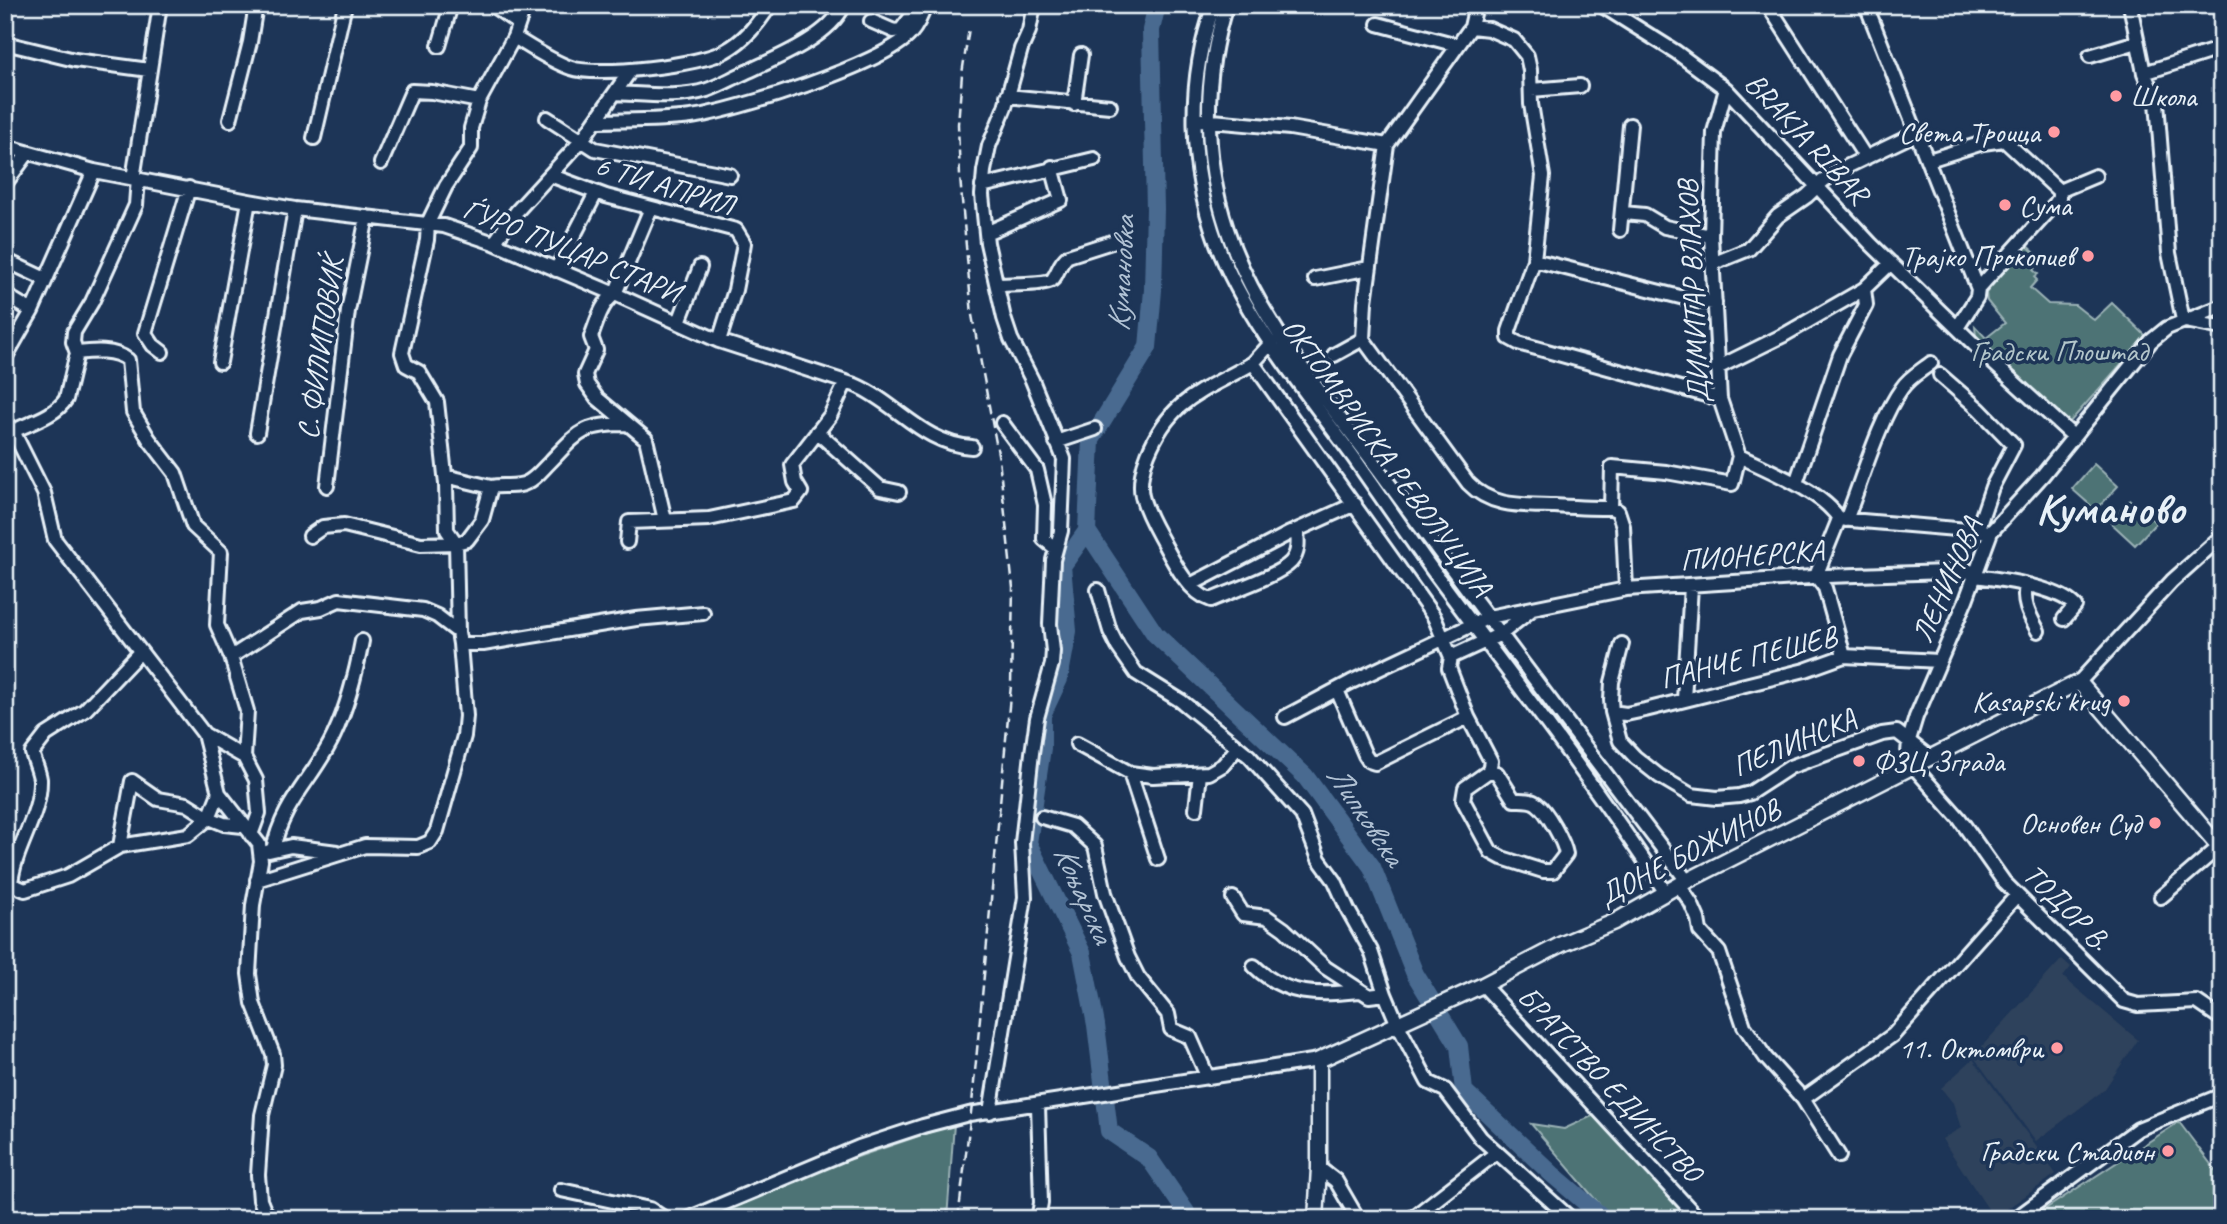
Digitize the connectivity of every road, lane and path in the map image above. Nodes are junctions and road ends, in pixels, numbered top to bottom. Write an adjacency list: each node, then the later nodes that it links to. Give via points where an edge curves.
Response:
1 (160, 5): 31 (street)
2 (256, 5): 43 (street)
3 (345, 5): 49 (street)
4 (451, 5): 27 (street)
5 (492, 5): 20 (street)
6 (525, 5): 20 (street)
7 (770, 5): 32 (street, via 741,41 722,53)
8 (844, 5): 37 (street, via 830,25 811,39 707,90)
9 (915, 5): 19 (street, via 901,30)
10 (925, 5): 46 (street, via 911,33 886,50 762,100 691,117)
11 (1034, 5): 38 (street)
12 (1214, 5): 44 (street, ОКТОМВРИСКА РЕВОЛУЦИЈА, via 1198,66)
13 (1226, 5): 45 (street, ОКТОМВРИСКА РЕВОЛУЦИЈА, via 1215,41)
14 (1476, 5): 22 (street)
15 (1601, 5): 35 (street, BRAKJA RIBAR)
16 (1768, 5): 54 (street)
17 (1866, 5): 48 (street)
18 (2130, 5): 24 (street)
19 (871, 21)
20 (518, 23): 23 (street)
21 (1378, 24): 26 (street)
22 (1471, 27): 26 (street, ОКТОМВРИСКА РЕВОЛУЦИЈА); 36 (street, via 1502,34 1522,48)
23 (514, 37): 32 (street, via 572,68); 39 (street)
24 (2137, 42): 30 (street); 33 (street)
25 (5, 43): 31 (street, via 75,60)
26 (1457, 45): 51 (street, ОКТОМВРИСКА РЕВОЛУЦИЈА)
27 (439, 46)
28 (2222, 48): 33 (street)
29 (1081, 55): 40 (street)
30 (2090, 56)
31 (149, 70): 63 (street)
32 (630, 71): 37 (street)
33 (2144, 73): 98 (street, via 2157,102 2169,253)
34 (1580, 86): 36 (street)
35 (1726, 89): 66 (street, BRAKJA RIBAR); 78 (street, ДИМИТАР ВЛАХОВ, via 1714,132)
36 (1531, 90): 82 (street, via 1542,176)
37 (615, 93): 46 (street)
38 (1007, 96): 40 (street); 65 (street, via 989,146)
39 (479, 101): 57 (street, via 412,92); 75 (street, via 471,148)
40 (1074, 104): 41 (street)
41 (1110, 106)
42 (547, 118): 50 (street, 6 ТИ АПРИЛ)
43 (230, 120)
44 (1194, 120): 45 (street); 104 (street, ОКТОМВРИСКА РЕВОЛУЦИЈА, via 1201,191 1215,238 1234,281)
45 (1208, 120): 51 (street); 152 (street, ОКТОМВРИСКА РЕВОЛУЦИЈА, via 1218,197 1252,288 1300,363)
46 (595, 121): 50 (street)
47 (1630, 125): 73 (street)
48 (1917, 133): 54 (street); 56 (street)
49 (314, 138)
50 (582, 140): 60 (street); 61 (street, 6 ТИ АПРИЛ, via 595,149)
51 (1387, 145): 86 (street, ОКТОМВРИСКА РЕВОЛУЦИЈА)
52 (5, 146): 53 (street, ЃУРО ПУЦАР СТАРИ)
53 (28, 153): 59 (street, ЃУРО ПУЦАР СТАРИ); 64 (street)
54 (1866, 158): 66 (street)
55 (1094, 159): 58 (street)
56 (1929, 160): 68 (street, via 2004,141); 92 (street)
57 (381, 163)
58 (1052, 167): 65 (street); 77 (street, via 1061,200)
59 (94, 171): 63 (street, ЃУРО ПУЦАР СТАРИ); 88 (street)
60 (550, 175): 69 (street, 6 ТИ АПРИЛ); 80 (street)
61 (730, 175)
62 (2095, 176): 68 (street)
63 (135, 179): 67 (street, ЃУРО ПУЦАР СТАРИ); 106 (street, via 136,205 75,332)
64 (5, 184)
65 (982, 186): 77 (street)
66 (1816, 187): 83 (street, BRAKJA RIBAR); 84 (street, via 1778,216 1749,249)
67 (189, 188): 70 (street, ЃУРО ПУЦАР СТАРИ); 105 (street, via 145,333)
68 (2059, 191): 92 (street, via 2055,204)
69 (596, 193): 71 (street, 6 ТИ АПРИЛ); 87 (street)
70 (249, 201): 72 (street, ЃУРО ПУЦАР СТАРИ); 109 (street)
71 (651, 208): 93 (street); 103 (street, 6 ТИ АПРИЛ, via 736,230 744,243)
72 (295, 209): 74 (street, ЃУРО ПУЦАР СТАРИ); 121 (street)
73 (1623, 214): 76 (street); 78 (street, via 1645,215 1665,227)
74 (367, 217): 75 (street, ЃУРО ПУЦАР СТАРИ); 128 (street, С. ФИЛИПОВИЌ, via 348,311)
75 (428, 223): 80 (street, ЃУРО ПУЦАР СТАРИ); 126 (street, via 402,354 437,402)
76 (1620, 230)
77 (986, 233): 90 (street)
78 (1711, 236): 84 (street, ДИМИТАР ВЛАХОВ)
79 (1118, 240): 90 (street, via 1068,256 1048,283)
80 (494, 243): 87 (street, ЃУРО ПУЦАР СТАРИ)
81 (5, 260): 88 (street)
82 (1534, 260): 95 (street); 115 (street, via 1509,338)
83 (1891, 263): 91 (street); 100 (street, BRAKJA RIBAR)
84 (1712, 264): 95 (street, ДИМИТАР ВЛАХОВ)
85 (700, 267): 99 (street)
86 (1369, 268): 89 (street); 102 (street, ОКТОМВРИСКА РЕВОЛУЦИЈА)
87 (556, 270): 93 (street, ЃУРО ПУЦАР СТАРИ)
88 (45, 279): 97 (street)
89 (1315, 279)
90 (998, 285): 123 (street, via 1011,339)
91 (1864, 289): 112 (street); 127 (street, via 1866,305 1840,355)
92 (1978, 289): 100 (street)
93 (615, 293): 99 (street, ЃУРО ПУЦАР СТАРИ); 117 (street, via 607,299 591,337 596,350 585,374 597,398)
94 (5, 296): 97 (street)
95 (1715, 303): 112 (street, ДИМИТАР ВЛАХОВ)
96 (2218, 308): 98 (street, ЛЕНИНОВА); 101 (street)
97 (32, 311): 108 (street)
98 (2183, 320): 101 (street); 122 (street, ЛЕНИНОВА, via 2151,341)
99 (679, 322): 103 (street, ЃУРО ПУЦАР СТАРИ)
100 (1957, 328): 122 (street, BRAKJA RIBAR)
101 (2221, 328)
102 (1363, 340): 107 (street); 132 (street, ОКТОМВРИСКА РЕВОЛУЦИЈА, via 1476,491 1491,500 1518,505)
103 (719, 341): 114 (street, ЃУРО ПУЦАР СТАРИ)
104 (1272, 342): 110 (street); 154 (street, ОКТОМВРИСКА РЕВОЛУЦИЈА)
105 (162, 352)
106 (76, 353): 118 (street, via 62,405 55,412); 164 (street, via 118,354 128,360 133,412 175,473 193,526 222,552 217,625)
107 (1335, 355)
108 (5, 358)
109 (219, 362)
110 (1253, 363): 131 (street); 145 (street, via 1175,409 1162,424 1145,460 1142,498)
111 (1931, 363): 134 (street, via 1901,389)
112 (1717, 368): 115 (street, ДИМИТАР ВЛАХОВ)
113 (1940, 375): 136 (street, via 2014,445 1992,487)
114 (846, 382): 120 (street); 124 (street, ЃУРО ПУЦАР СТАРИ, via 875,393 925,433)
115 (1720, 399): 125 (street, ДИМИТАР ВЛАХОВ)
116 (1002, 423): 142 (street, via 1037,470 1045,505 1044,539)
117 (628, 424): 129 (street, via 589,427 533,480); 133 (street, via 646,439)
118 (9, 425): 162 (street, via 44,492 55,540)
119 (1095, 429): 123 (street)
120 (817, 432): 130 (street, via 880,488); 133 (street, via 792,465 794,482 802,492 794,501 709,519)
121 (257, 433)
122 (2073, 436): 137 (street, ЛЕНИНОВА)
123 (1056, 442): 142 (street, via 1065,469)
124 (972, 447)
125 (1739, 456): 127 (street); 132 (street, via 1732,484 1612,467)
126 (445, 476): 129 (street); 141 (street, via 447,530)
127 (1796, 483): 134 (street)
128 (327, 486)
129 (491, 487): 141 (street, via 482,520 467,540)
130 (899, 492)
131 (1355, 504): 135 (street); 158 (street, via 1419,594)
132 (1611, 508): 148 (street, via 1618,511 1623,526)
133 (665, 520): 140 (street, via 629,522)
134 (1843, 520): 136 (street); 144 (street)
135 (1297, 530): 145 (street); 145 (street, via 1298,546 1291,561 1277,571 1212,600)
136 (1978, 531): 137 (street)
137 (1991, 532): 143 (street, ЛЕНИНОВА)
138 (2222, 536): 167 (street, via 2181,572)
139 (310, 537): 141 (street, via 323,527 344,525 421,544)
140 (627, 542)
141 (456, 543): 157 (street)
142 (1056, 549): 209 (street, via 1052,664 1037,718 1022,843 1025,897)
143 (1975, 574): 144 (street, ПИОНЕРСКА); 147 (street, ПИОНЕРСКА); 166 (street, ЛЕНИНОВА)
144 (1816, 576): 146 (street, ПИОНЕРСКА); 163 (street, via 1825,588)
145 (1190, 585)
146 (1691, 586): 148 (street, ПИОНЕРСКА); 169 (street)
147 (2026, 586): 153 (street, ПИОНЕРСКА, via 2070,600 2075,606); 155 (street, via 2026,606)
148 (1626, 589): 150 (street, ПИОНЕРСКА)
149 (1098, 590): 176 (street, via 1110,631 1136,673 1181,701)
150 (1533, 608): 152 (street, ПИОНЕРСКА); 156 (street, ПИОНЕРСКА)
151 (703, 613): 157 (street, via 483,644)
152 (1489, 617): 154 (street, ПИОНЕРСКА); 156 (street, ОКТОМВРИСКА РЕВОЛУЦИЈА)
153 (2064, 619)
154 (1474, 624): 158 (street, ПИОНЕРСКА); 160 (street, ОКТОМВРИСКА РЕВОЛУЦИЈА)
155 (2038, 631)
156 (1501, 634): 160 (street, ПИОНЕРСКА); 194 (street, ОКТОМВРИСКА РЕВОЛУЦИЈА)
157 (459, 638): 164 (street, via 437,616 423,610 339,600 302,611); 191 (street, via 464,736 437,831 430,842 418,847 365,846)
158 (1443, 638): 165 (street); 168 (street, ПИОНЕРСКА)
159 (362, 641): 190 (street, via 350,695 334,737 292,800)
160 (1487, 641): 165 (street, ПИОНЕРСКА); 194 (street, ОКТОМВРИСКА РЕВОЛУЦИЈА, via 1609,807)
161 (1622, 644): 170 (street, ПЕЛИНСКА, via 1612,682)
162 (140, 652): 173 (street); 188 (street, via 85,710 46,736 32,752 40,778 10,884 24,890 68,876)
163 (1844, 656): 166 (street, ПАНЧЕ ПЕШЕВ); 169 (street, ПАНЧЕ ПЕШЕВ)
164 (231, 657): 177 (street, via 247,711)
165 (1451, 657): 172 (street, via 1449,668)
166 (1939, 661): 174 (street, ЛЕНИНОВА)
167 (2079, 682): 178 (main road, ДОНЕ БОЖИНОВ); 189 (main road)
168 (1337, 690): 171 (street, ПИОНЕРСКА); 172 (street, via 1365,755 1375,763)
169 (1684, 699): 170 (street, ПАНЧЕ ПЕШЕВ, via 1626,714)
170 (1612, 712): 174 (street, ПЕЛИНСКА, via 1620,741 1635,757 1681,790 1706,798 1750,793 1790,767 1864,739 1896,732)
171 (1285, 717)
172 (1468, 717): 180 (street, via 1491,761)
173 (204, 734): 177 (street); 183 (street)
174 (1909, 740): 178 (street); 179 (street, ЛЕНИНОВА)
175 (1076, 744): 181 (street)
176 (1238, 747): 182 (street, via 1223,765); 201 (street, via 1302,815 1319,859 1371,951)
177 (244, 757): 187 (street, via 256,779 259,813)
178 (1929, 757): 179 (main road, ДОНЕ БОЖИНОВ)
179 (1913, 766): 194 (main road, ДОНЕ БОЖИНОВ); 195 (street, ТОДОР В.)
180 (1489, 771): 180 (street, via 1465,788 1463,800 1490,852 1553,871 1566,854 1549,820 1539,805 1514,800 1497,773)
181 (1130, 773): 182 (street); 192 (street)
182 (1200, 774): 184 (street)
183 (219, 793): 186 (street); 187 (street)
184 (1196, 808)
185 (1042, 817): 205 (street, via 1073,826 1095,846 1114,918 1138,977 1168,1014 1171,1029 1190,1037)
186 (209, 818): 187 (street); 188 (street, via 188,835); 188 (street, via 187,804 158,799 132,781)
187 (247, 830): 190 (street)
188 (120, 846)
189 (2220, 848): 196 (street)
190 (266, 851): 191 (street, via 290,846); 193 (street)
191 (341, 853): 193 (street)
192 (1158, 859)
193 (257, 880): 214 (street, via 249,974 250,990 273,1054 258,1175 260,1200)
194 (1677, 886): 199 (main road, ДОНЕ БОЖИНОВ); 207 (street, via 1691,904 1700,931 1719,952 1744,1026)
195 (2017, 895): 202 (street, ТОДОР В., via 2124,1001 2138,1005 2197,1002); 207 (street, via 1893,1035)
196 (2161, 897)
197 (1233, 898): 200 (street, via 1243,914 1267,917)
198 (1254, 966): 200 (street, via 1275,984 1292,990)
199 (1483, 985): 203 (main road, ДОНЕ БОЖИНОВ); 222 (street, БРАТСТВО ЕДИНСТВО)
200 (1360, 991): 201 (street, via 1369,996)
201 (1385, 993): 203 (street)
202 (2222, 1019)
203 (1398, 1025): 204 (main road, ДОНЕ БОЖИНОВ); 210 (street, via 1428,1082 1445,1090)
204 (1319, 1060): 205 (street); 212 (main road)
205 (1208, 1078): 208 (street)
206 (2222, 1094): 223 (street, via 2138,1129)
207 (1803, 1099): 211 (street)
208 (1038, 1105): 209 (street); 217 (street)
209 (990, 1112): 216 (street, via 923,1126 859,1147)
210 (1496, 1153): 220 (street); 221 (street)
211 (1839, 1156)
212 (1319, 1168): 218 (main road); 219 (street, via 1336,1181)
213 (561, 1190): 215 (street, via 650,1209)
214 (272, 1219)
215 (665, 1219)
216 (687, 1219)
217 (1038, 1219)
218 (1317, 1219)
219 (1358, 1219)
220 (1412, 1219)
221 (1571, 1219)
222 (1699, 1219)
223 (2015, 1219)

